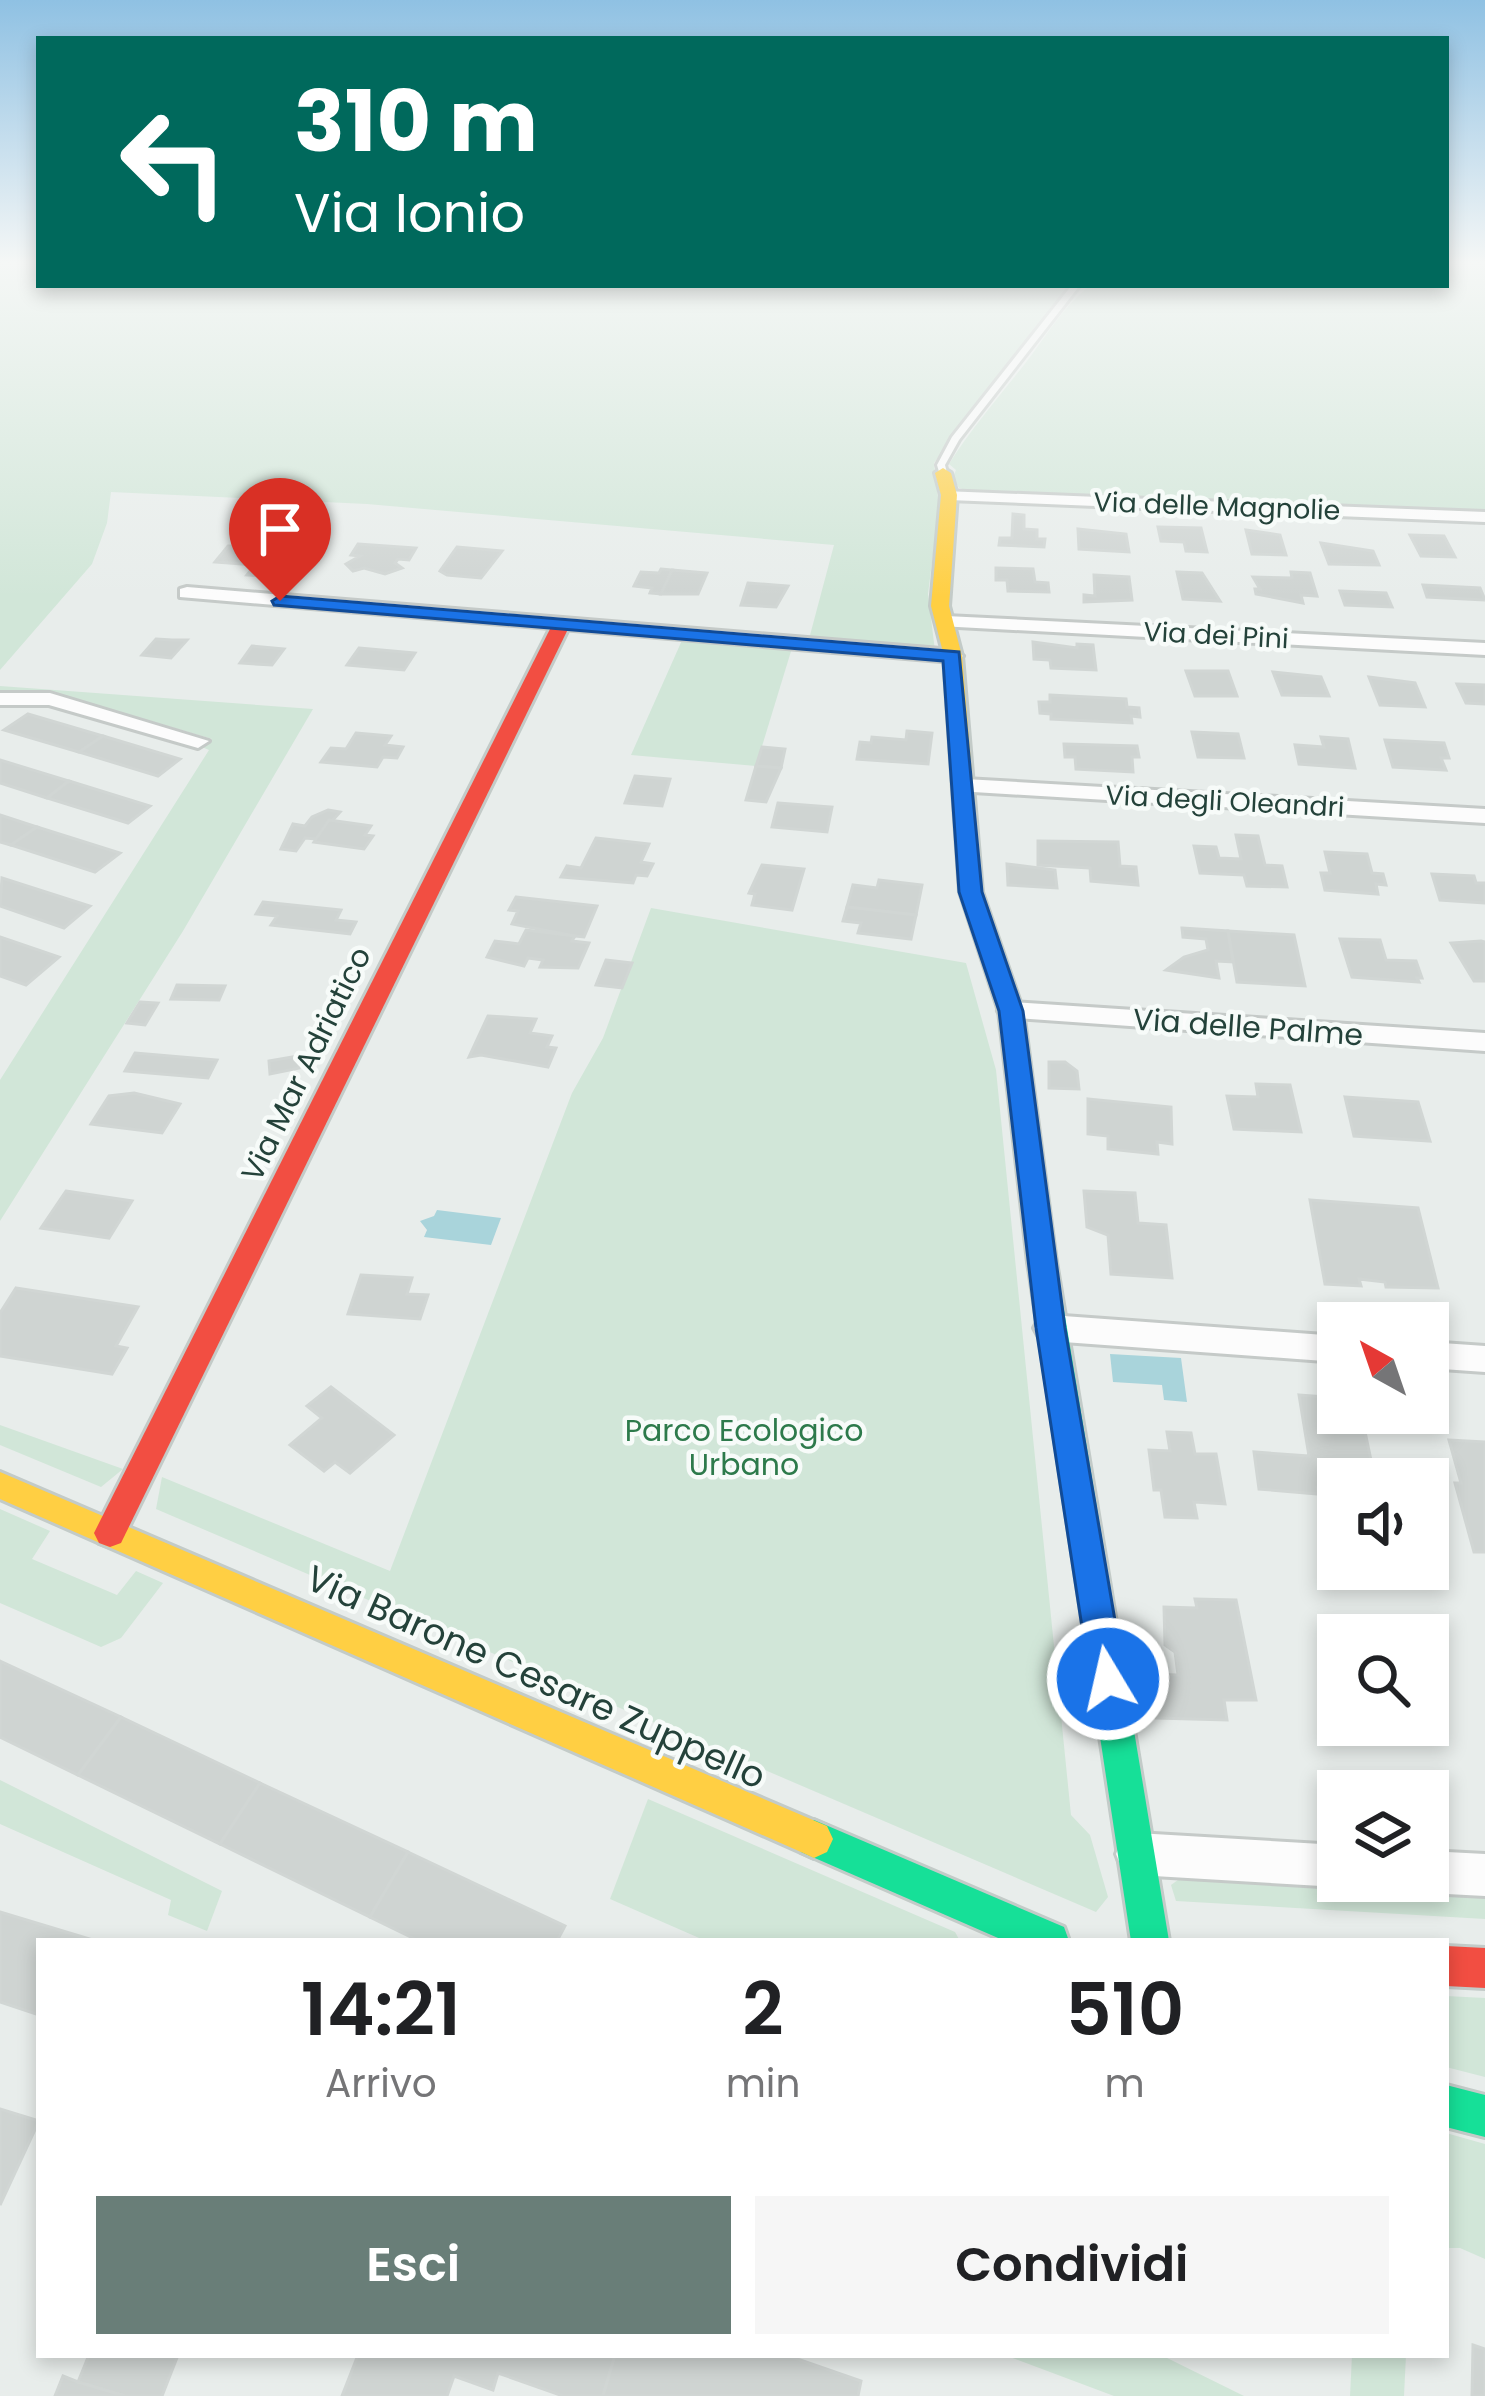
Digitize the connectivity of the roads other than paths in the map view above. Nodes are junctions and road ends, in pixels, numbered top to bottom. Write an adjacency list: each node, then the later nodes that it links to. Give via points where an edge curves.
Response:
1 (1007, 373): 2 (lane, via 955,439 941,465)
2 (946, 484): 3 (street, Via delle Magnolie); 5 (street)
3 (1485, 518)
4 (187, 593): 6 (street)
5 (946, 622): 7 (street, Via dei Pini); 8 (street)
6 (561, 625): 8 (street); 20 (street, Via Mar Adriatico)
7 (1485, 649)
8 (952, 656): 11 (street)
9 (0, 699): 10 (street, via 50,699)
10 (198, 741)
11 (965, 787): 12 (street, Via degli Oleandri); 13 (street, via 970,892)
12 (1485, 816)
13 (1011, 1011): 14 (street, Via delle Palme); 15 (street)
14 (1485, 1042)
15 (1050, 1328): 16 (street); 21 (street)
16 (1317, 1347)
17 (1449, 1356): 18 (street)
18 (1485, 1359)
19 (0, 1485): 20 (street, Via Barone Cesare Zuppello)
20 (110, 1533): 25 (street, Via Barone Cesare Zuppello)
21 (1136, 1854): 22 (street); 26 (street)
22 (1317, 1865)
23 (1449, 1872): 24 (street)
24 (1485, 1875)
25 (1044, 1938)
26 (1150, 1938)
27 (1449, 1966): 28 (street)
28 (1485, 1968)
29 (1449, 2106): 30 (street)
30 (1485, 2116)

